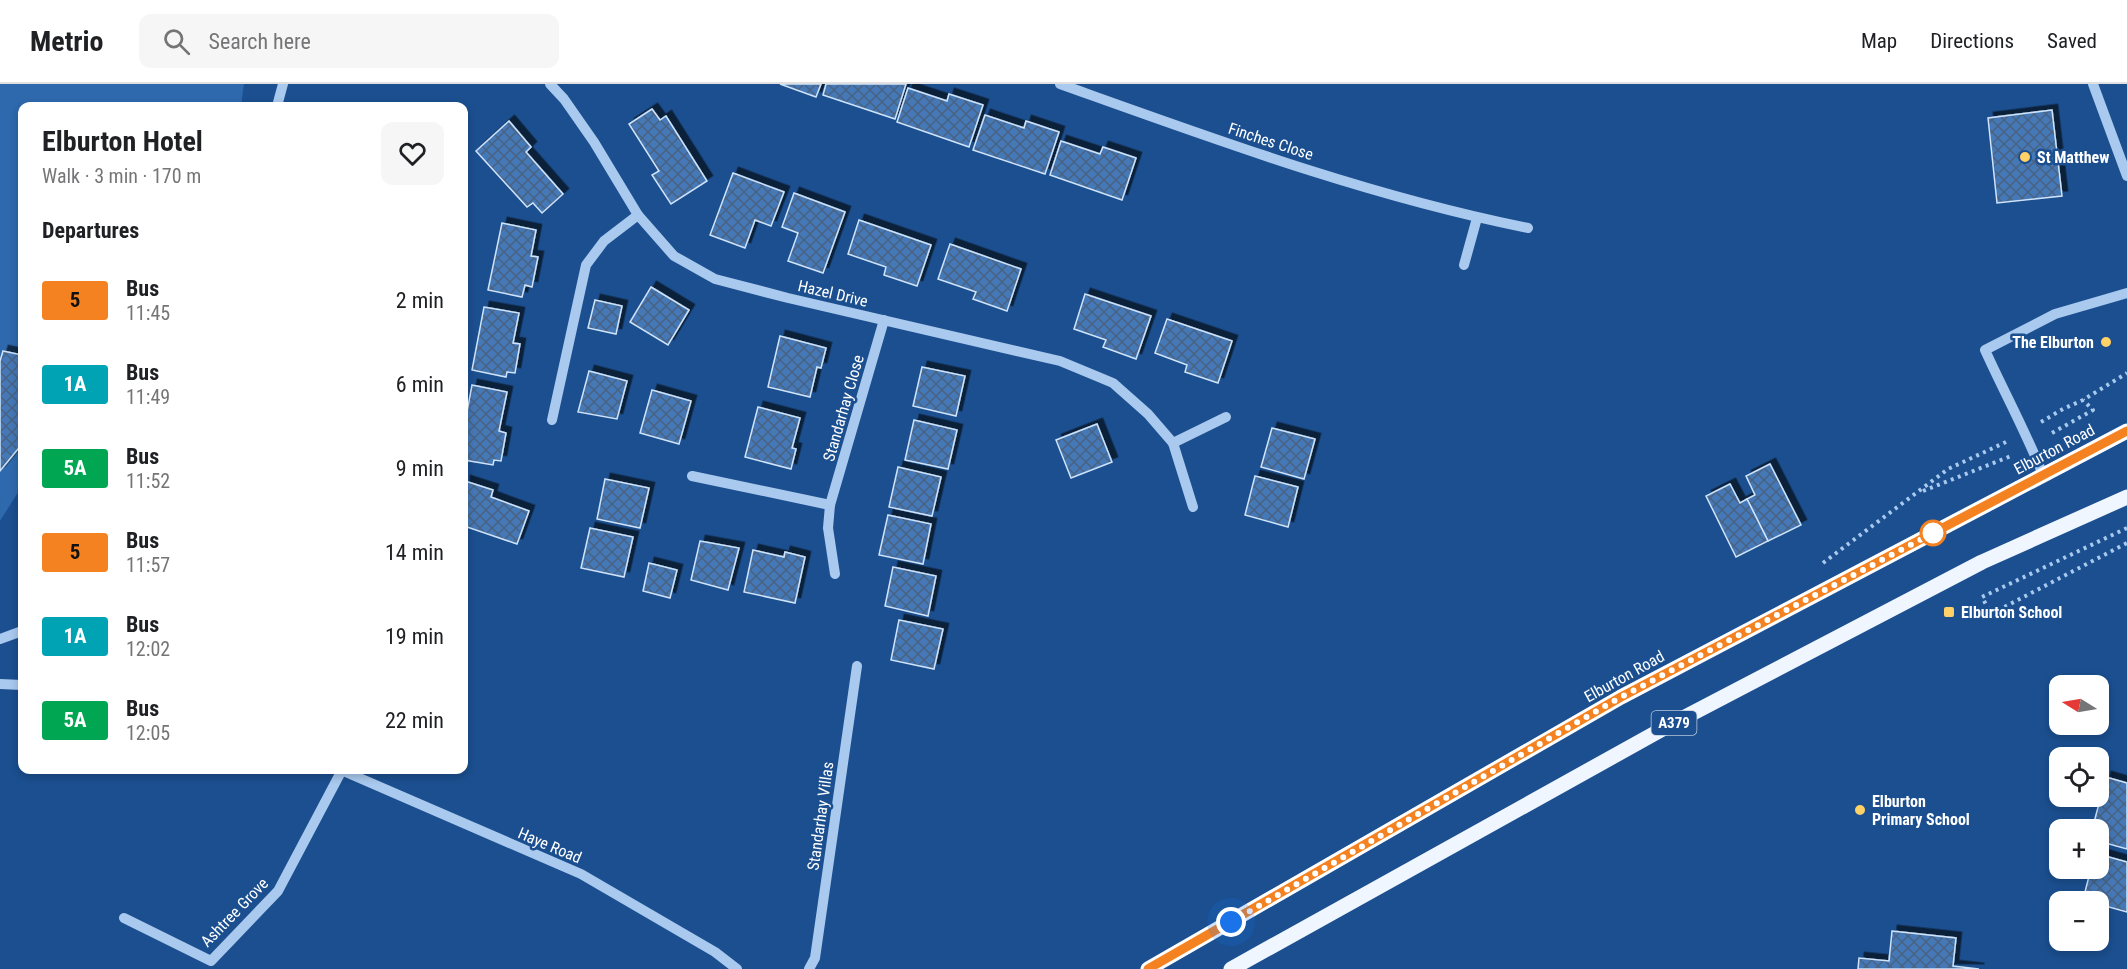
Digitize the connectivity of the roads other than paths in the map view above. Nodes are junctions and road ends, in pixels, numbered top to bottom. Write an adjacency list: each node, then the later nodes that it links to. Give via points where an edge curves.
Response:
1 (283, 84): 5 (street)
2 (549, 84): 7 (street, Hazel Drive, via 594,142)
3 (1060, 84): 8 (street, Finches Close, via 1262,156)
4 (2093, 84): 6 (street)
5 (278, 102)
6 (2126, 172)
7 (638, 215): 12 (street, Hazel Drive, via 674,256 715,279); 14 (street, via 604,242 585,265)
8 (1477, 218): 9 (street, Finches Close); 10 (street)
9 (1528, 228)
10 (1464, 265)
11 (2127, 293): 17 (street, via 2055,314 1984,350)
12 (884, 320): 16 (street, Hazel Drive, via 1060,361 1113,383); 20 (street, Standarhay Close)
13 (1226, 417): 16 (street)
14 (552, 420)
15 (2127, 431): 17 (main road, Elburton Road)
16 (1173, 443): 21 (street, Hazel Drive)
17 (2043, 475): 33 (main road, Elburton Road, via 1621,697)
18 (692, 476): 20 (street)
19 (2127, 497): 34 (main road, A379, via 1982,562 1668,726)
20 (830, 504): 22 (street, Standarhay Close, via 828,528)
21 (1193, 507)
22 (835, 574)
23 (18, 632): 24 (street)
24 (0, 639)
25 (857, 666): 32 (street, Standarhay Villas, via 815,958)
26 (0, 684): 27 (street)
27 (18, 685)
28 (339, 774): 30 (street, Ashtree Grove, via 278,891 211,961)
29 (350, 774): 31 (street, Haye Road, via 581,874 715,952)
30 (124, 918)
31 (737, 969)
32 (809, 969)
33 (1148, 969)
34 (1231, 969)

